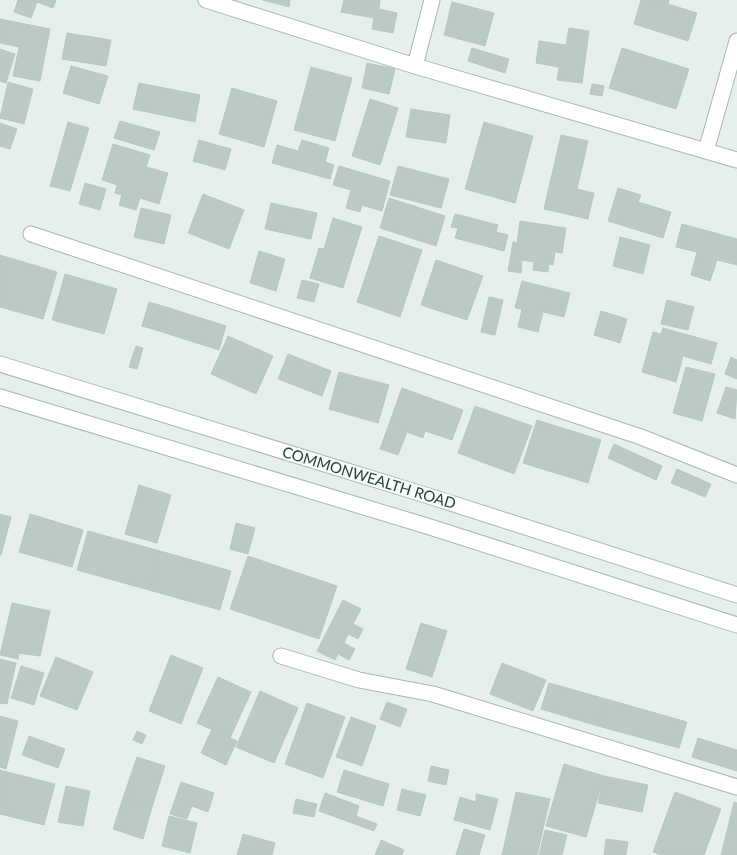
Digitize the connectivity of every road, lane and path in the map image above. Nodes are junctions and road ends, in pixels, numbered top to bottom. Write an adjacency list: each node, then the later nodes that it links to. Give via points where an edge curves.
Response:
1 (206, 0): 4 (street)
2 (432, 0): 4 (street)
3 (737, 40): 5 (street)
4 (415, 66): 5 (street)
5 (706, 151): 6 (street)
6 (737, 160)
7 (31, 234): 10 (street, via 641,437)
8 (0, 364): 11 (street, COMMONWEALTH ROAD)
9 (0, 397): 12 (street, COMMONWEALTH ROAD, via 426,526)
10 (737, 475)
11 (737, 595)
12 (737, 625)
13 (281, 656): 14 (street, via 359,680 433,694)
14 (737, 787)

